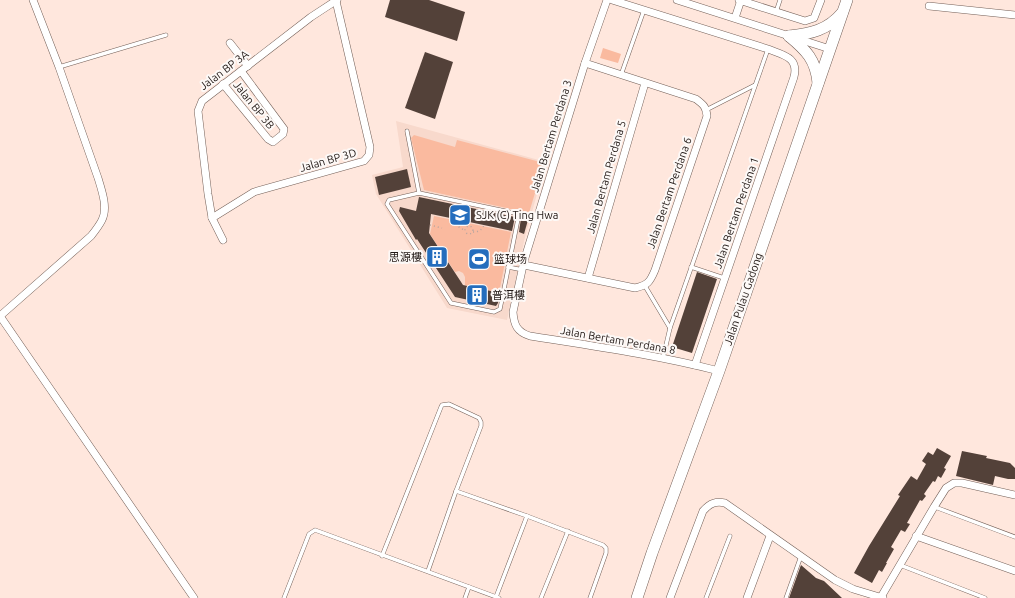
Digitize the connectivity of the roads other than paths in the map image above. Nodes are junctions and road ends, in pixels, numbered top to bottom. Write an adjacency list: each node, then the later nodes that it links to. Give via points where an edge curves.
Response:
1 (34, 0): 22 (street)
2 (337, 0): 23 (street, Jalan BP 3A); 33 (street, Jalan BP 3D, via 370,148 369,155 364,161 254,192)
3 (607, 0): 21 (street, Jalan Bertam Perdana 3)
4 (612, 0): 11 (street)
5 (677, 0): 15 (street)
6 (740, 0): 13 (street); 15 (street)
7 (780, 0): 13 (lane)
8 (821, 0): 13 (street, via 814,18 805,21)
9 (847, 0): 12 (main road, Jalan Pulau Gadong)
10 (929, 6): 14 (street)
11 (644, 10): 19 (street); 25 (lane)
12 (843, 11): 17 (main road, via 823,29); 20 (main road, Jalan Pulau Gadong)
13 (776, 12)
14 (1015, 15)
15 (734, 18): 17 (street)
16 (166, 36): 22 (lane)
17 (789, 36): 20 (street); 28 (main road, via 809,55 816,69)
18 (230, 43): 23 (street)
19 (768, 49): 29 (lane); 40 (street, Jalan Bertam Perdana 1, via 788,57 796,68)
20 (830, 49): 28 (main road, Jalan Pulau Gadong)
21 (585, 63): 25 (street); 36 (street, Jalan Bertam Perdana 3)
22 (59, 66): 62 (street, via 102,190 105,210 103,219 91,236 0,316)
23 (248, 66): 24 (street, Jalan BP 3A)
24 (241, 71): 27 (street, Jalan BP 3A); 27 (street, Jalan BP 3B, via 284,129 283,134 273,142)
25 (621, 75): 26 (street)
26 (645, 83): 30 (street, via 696,99); 39 (street, Jalan Bertam Perdana 5)
27 (223, 84): 33 (street, Jalan BP 3A, via 202,101 198,111)
28 (819, 84): 46 (main road, Jalan Pulau Gadong)
29 (755, 85): 30 (lane); 38 (lane)
30 (705, 107): 41 (street, Jalan Bertam Perdana 6, via 707,116 655,270)
31 (407, 131): 32 (lane)
32 (419, 193): 35 (lane, via 519,214); 37 (lane, via 389,200 387,204 451,303 494,312 500,309)
33 (212, 218): 34 (street, Jalan BP 3A)
34 (223, 240)
35 (510, 258): 36 (lane); 37 (lane)
36 (524, 265): 37 (lane); 39 (street); 42 (street, Jalan Bertam Perdana 3, via 513,312)
37 (508, 267)
38 (692, 267): 40 (lane); 43 (lane)
39 (588, 278): 41 (street, via 635,288)
40 (725, 278): 45 (street, Jalan Bertam Perdana 1)
41 (645, 286): 43 (lane)
42 (516, 326): 44 (street, Jalan Bertam Perdana 8, via 530,336)
43 (670, 328): 44 (lane)
44 (663, 359): 45 (street, Jalan Bertam Perdana 8)
45 (695, 364): 46 (street, Jalan Bertam Perdana 8)
46 (719, 370): 68 (main road, Jalan Pulau Gadong)
47 (456, 491): 50 (lane); 56 (lane, via 481,422 479,418 445,404 441,407); 59 (lane)
48 (1015, 495): 49 (street, via 954,483 946,488)
49 (934, 506): 54 (street); 55 (lane)
50 (527, 516): 51 (lane); 65 (lane)
51 (568, 532): 66 (lane); 67 (lane, via 606,548)
52 (730, 536): 70 (lane)
53 (770, 536): 57 (street); 69 (street, via 725,503 710,504 703,511); 71 (street)
54 (916, 536): 58 (street); 60 (street)
55 (1015, 537)
56 (382, 556): 59 (lane); 63 (lane, via 315,530 309,534)
57 (801, 556): 72 (lane); 73 (street, via 844,585)
58 (899, 565): 73 (street); 74 (lane)
59 (428, 571): 61 (lane)
60 (1015, 571)
61 (469, 587): 64 (lane); 65 (lane)
62 (194, 598)
63 (284, 598)
64 (465, 598)
65 (498, 598)
66 (542, 598)
67 (590, 598)
68 (637, 598)
69 (670, 598)
70 (706, 598)
71 (747, 598)
72 (786, 598)
73 (882, 598)
74 (985, 598)

